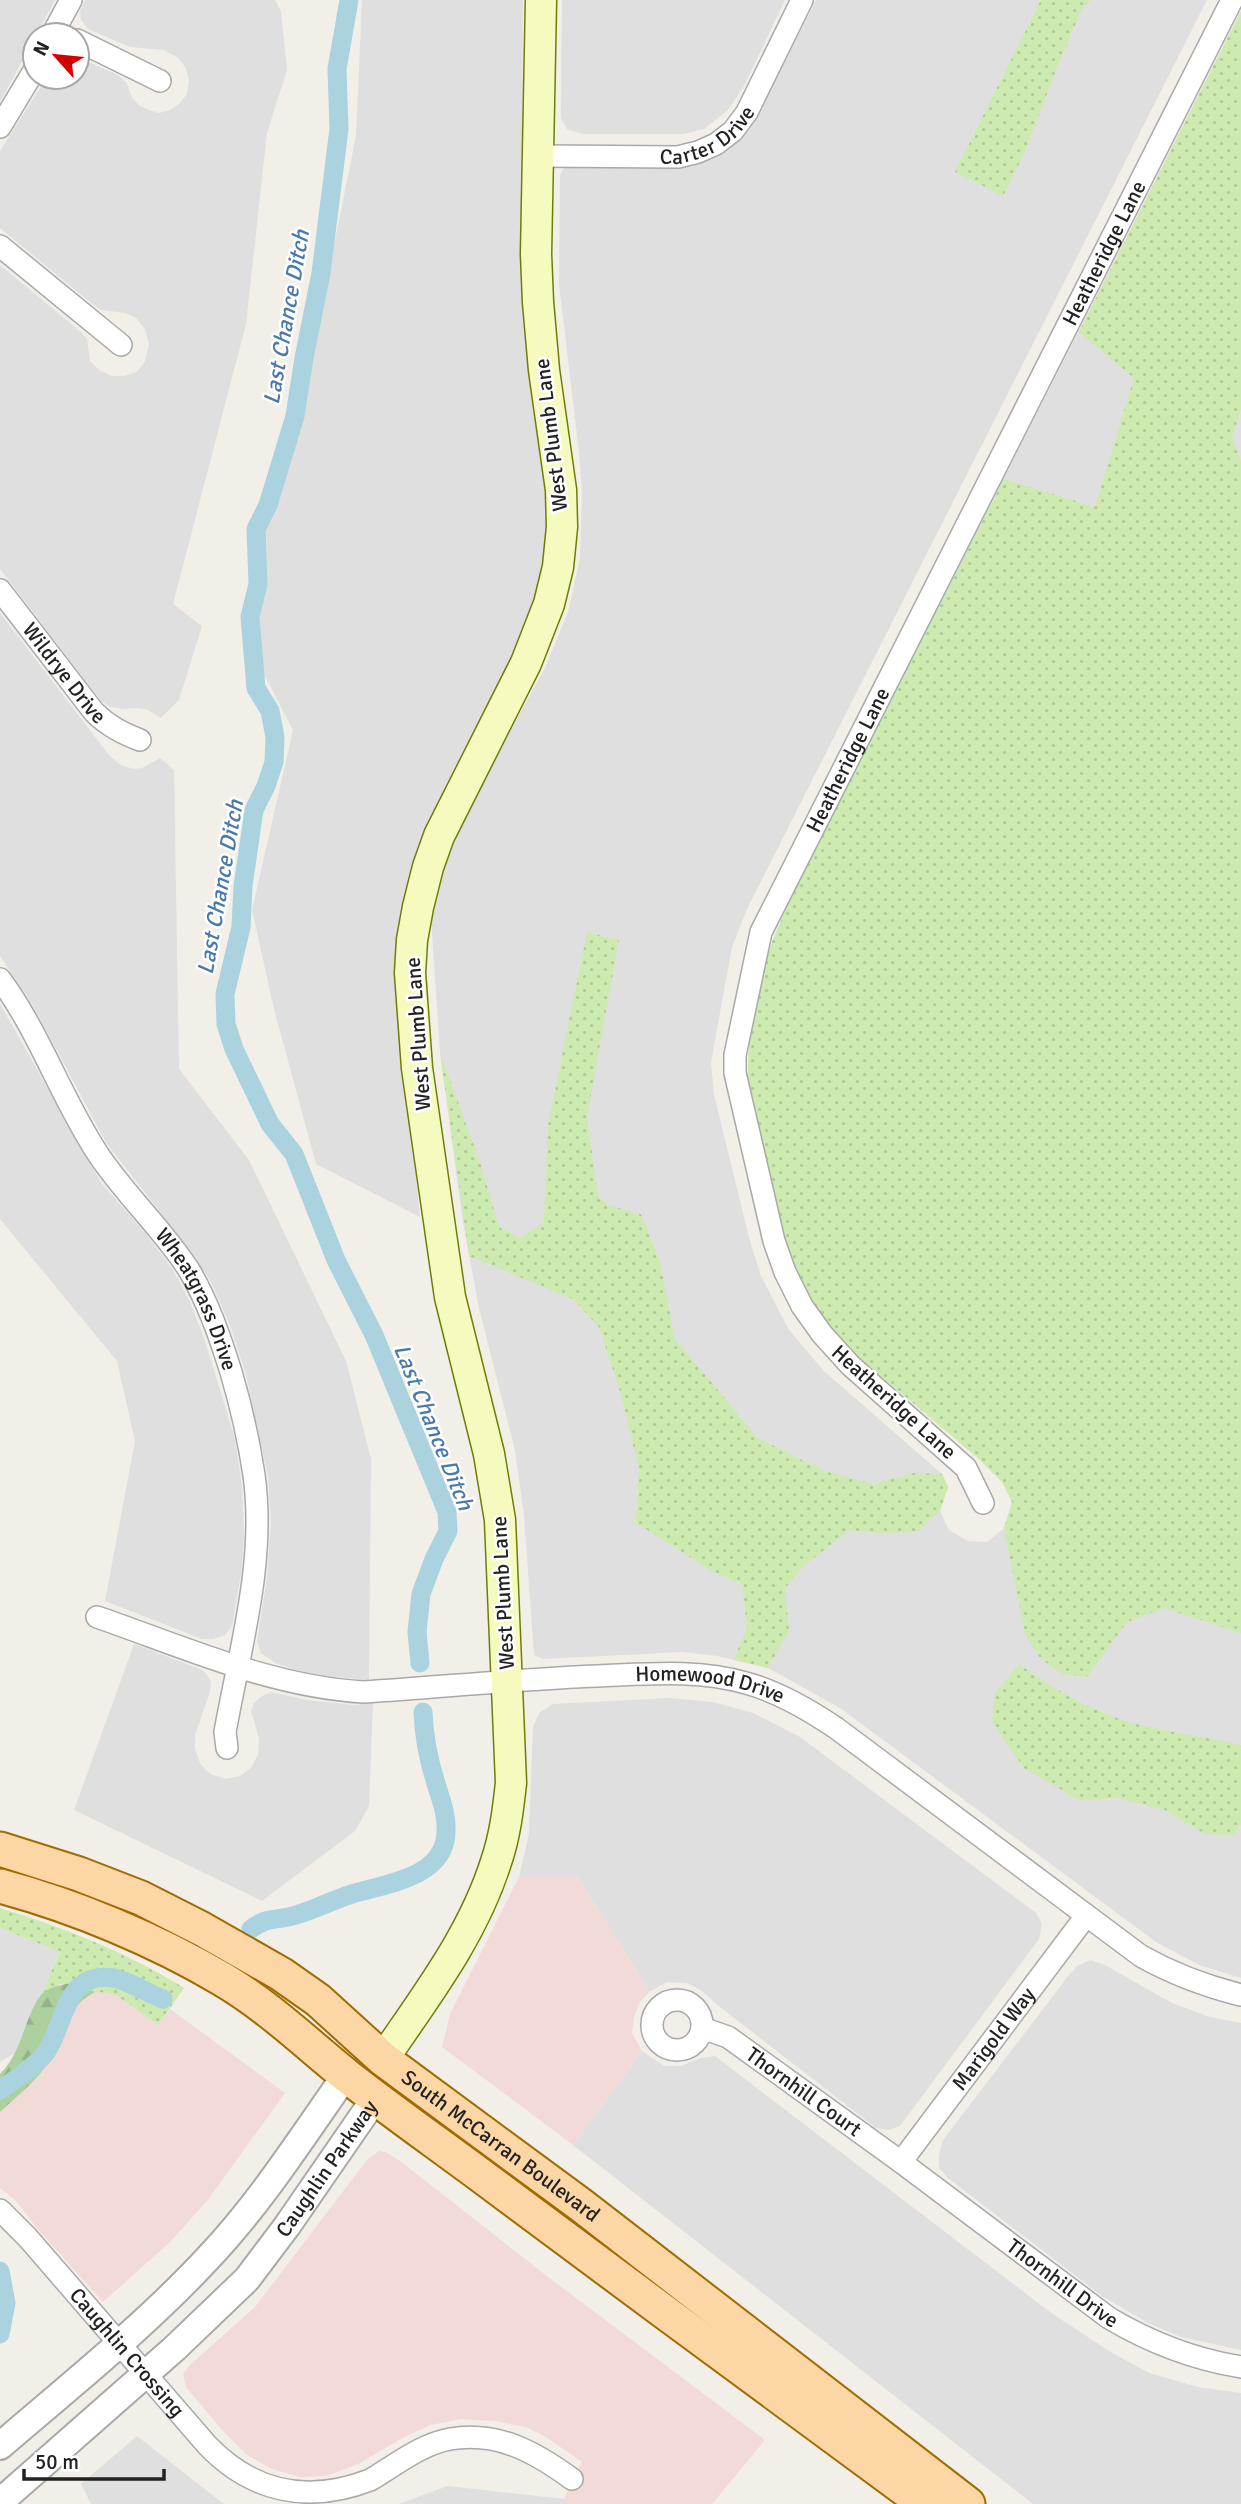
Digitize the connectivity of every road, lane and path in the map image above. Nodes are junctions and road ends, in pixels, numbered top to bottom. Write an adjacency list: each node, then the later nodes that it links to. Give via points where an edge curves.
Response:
1 (71, 0): 5 (street)
2 (541, 0): 10 (main road, West Plumb Lane)
3 (803, 0): 10 (street, Carter Drive, via 747,112 716,144 678,157)
4 (1232, 0): 16 (street, Heatheridge Lane, via 761,932 735,1055 774,1241 802,1306 849,1365 966,1468)
5 (63, 21)
6 (91, 47): 7 (street)
7 (160, 81)
8 (22, 91): 9 (street)
9 (0, 127)
10 (539, 156): 19 (main road, West Plumb Lane, via 538,302 561,489 558,567 526,663 439,836 418,907 410,973 417,1068 450,1297 489,1454 500,1520)
11 (0, 246): 12 (street)
12 (121, 345)
13 (0, 590): 14 (street, Wildrye Drive, via 94,712 113,729)
14 (140, 740)
15 (0, 979): 18 (street, Wheatgrass Drive, via 96,1152 176,1251 215,1324 237,1393 254,1477 251,1591)
16 (983, 1503)
17 (97, 1617): 18 (street, Homewood Drive)
18 (237, 1665): 19 (street, Homewood Drive, via 315,1688 364,1692); 20 (street, Wheatgrass Drive, via 225,1732)
19 (507, 1680): 23 (street, Homewood Drive, via 675,1672 735,1681 782,1696 836,1728); 26 (main road, West Plumb Lane, via 511,1783 497,1861 461,1942)
20 (227, 1748)
21 (0, 1849): 26 (main road, South McCarran Boulevard, via 79,1874 202,1929 318,2000)
22 (0, 1886): 27 (main road, South McCarran Boulevard, via 117,1928 223,1980 277,2016)
23 (1086, 1916): 24 (street, Homewood Drive, via 1172,1973); 29 (street, Marigold Way)
24 (1241, 1995)
25 (702, 2028): 29 (street, Thornhill Court, via 728,2037)
26 (383, 2059): 27 (main road, Caughlin Parkway, via 371,2058); 28 (main road, Caughlin Parkway, via 385,2069); 38 (main road, South McCarran Boulevard)
27 (346, 2076): 28 (main road, South McCarran Boulevard); 31 (street, Caughlin Parkway, via 210,2256)
28 (376, 2097): 33 (street, Caughlin Parkway, via 247,2279); 37 (main road, South McCarran Boulevard)
29 (901, 2162): 32 (street, Thornhill Drive, via 1140,2337 1176,2352)
30 (0, 2210): 31 (street, Caughlin Crossing)
31 (118, 2343): 33 (street, Caughlin Crossing); 34 (street, Caughlin Parkway)
32 (1241, 2367)
33 (145, 2374): 35 (street, Caughlin Crossing, via 233,2470 279,2493 336,2494 419,2449 471,2437 522,2447); 36 (street, Caughlin Parkway)
34 (0, 2446)
35 (572, 2479)
36 (0, 2502)
37 (925, 2504)
38 (968, 2504)

